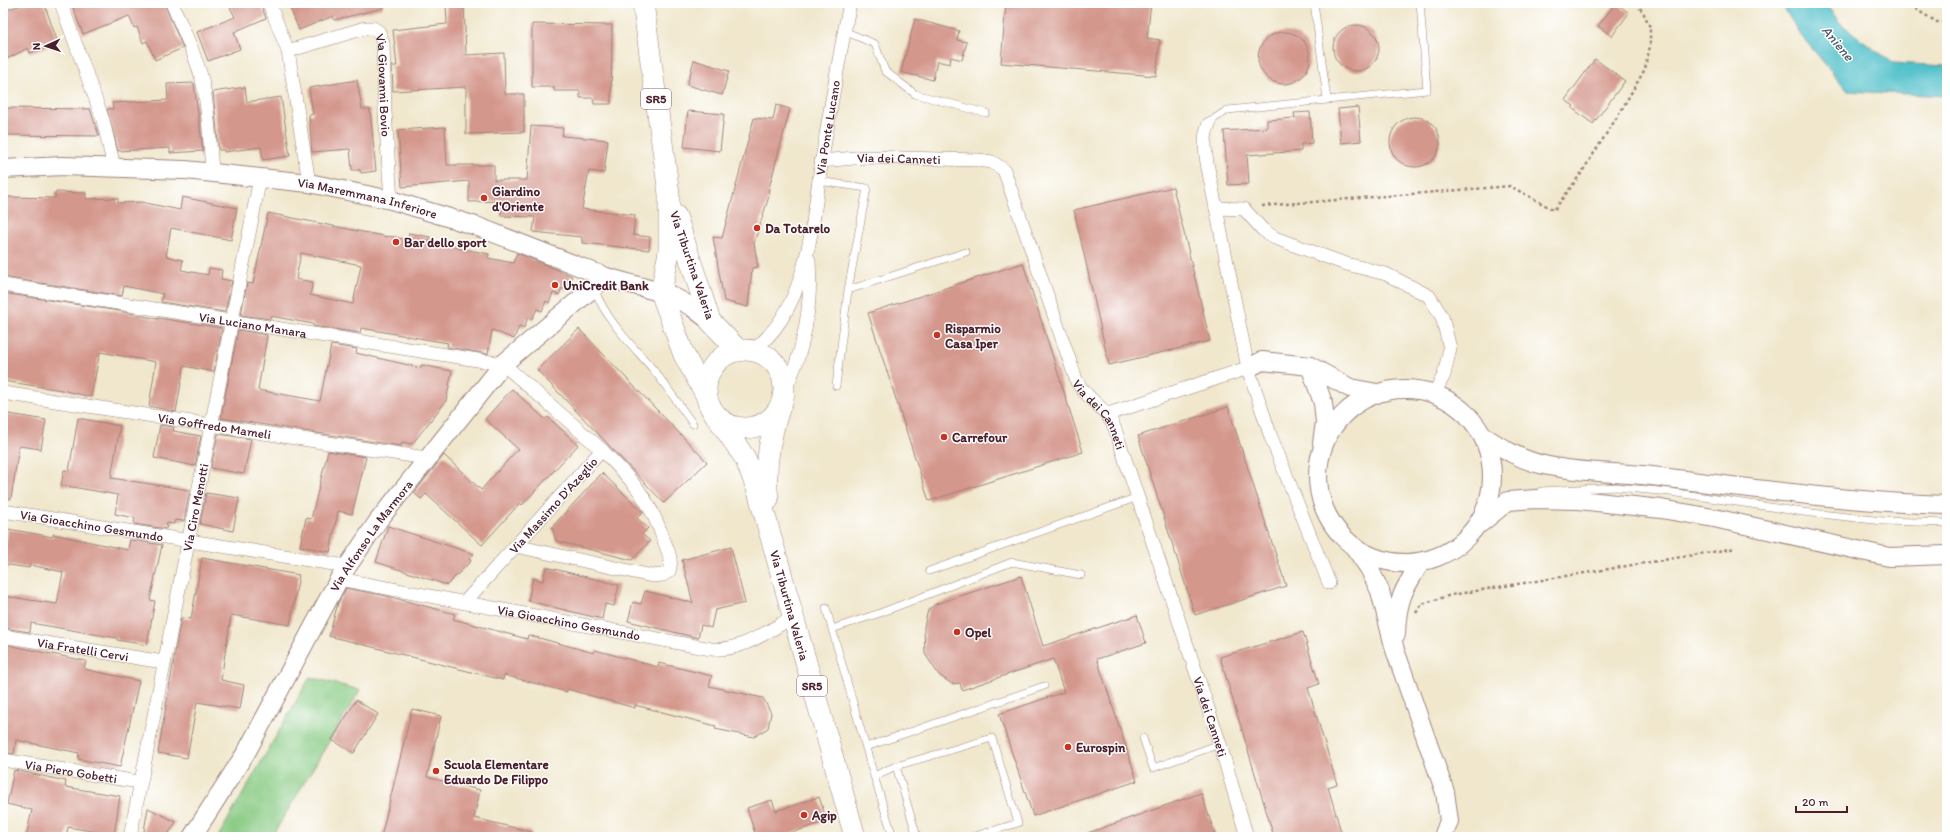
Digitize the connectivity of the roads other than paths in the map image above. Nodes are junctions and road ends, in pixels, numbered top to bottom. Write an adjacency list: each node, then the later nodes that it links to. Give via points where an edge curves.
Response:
1 (61, 3): 14 (street, via 103,120)
2 (172, 3): 16 (street, via 203,82)
3 (269, 3): 9 (street)
4 (643, 3): 20 (main road, Via Tiburtina Valeria / SR5)
5 (850, 3): 8 (street, Via Ponte Lucano)
6 (1314, 3): 10 (lane)
7 (1420, 3): 10 (lane, via 1427,90)
8 (844, 31): 11 (lane, via 875,44 885,71 916,94); 13 (street, Via Ponte Lucano)
9 (288, 51): 19 (street); 21 (street, Via Giovanni Bovio, via 365,28 373,28 380,32 383,43)
10 (1327, 100): 12 (lane, via 1228,110)
11 (986, 113)
12 (1209, 124): 22 (street, via 1205,148)
13 (821, 161): 18 (street, Via Ponte Lucano); 41 (street, Via dei Canneti, via 886,157 978,160 992,162 1004,170 1077,382 1087,396)
14 (114, 167): 15 (main road, Via Maremmana Inferiore); 16 (main road, Via Maremmana Inferiore)
15 (3, 169)
16 (212, 173): 17 (main road, Via Maremmana Inferiore)
17 (260, 178): 19 (main road, Via Maremmana Inferiore); 29 (street, Via Ciro Menotti)
18 (818, 181): 23 (street, Via Ponte Lucano); 27 (lane, via 867,188)
19 (309, 183): 21 (main road, Via Maremmana Inferiore)
20 (670, 194): 28 (main road, Via Tiburtina Valeria, via 669,252); 30 (main road, Via Tiburtina Valeria)
21 (391, 200): 25 (main road, Via Maremmana Inferiore, via 469,223)
22 (1216, 208): 34 (street); 38 (street, via 1239,207 1248,212 1263,230 1275,238 1343,263 1386,274 1429,296 1442,317 1449,341 1449,357 1444,375)
23 (808, 252): 31 (street, Via Ponte Lucano, via 796,288 782,318 770,335); 39 (street, Via Ponte Lucano, via 809,287 804,331 796,366)
24 (966, 252): 27 (lane)
25 (600, 283): 28 (main road, Via Maremmana Inferiore); 32 (main road, Via Alfonso La Marmora); 42 (lane, via 599,300 614,325 652,368)
26 (3, 286): 29 (street, Via Luciano Manara)
27 (848, 290): 35 (lane)
28 (661, 292): 30 (main road, Via Maremmana Inferiore, via 685,302); 40 (main road, Via Tiburtina Valeria, via 684,355)
29 (232, 321): 32 (street, Via Luciano Manara); 43 (street, Via Ciro Menotti)
30 (710, 321): 31 (main road, Via Tiburtina Valeria)
31 (745, 351): 39 (main road, Via Tiburtina Valeria, via 762,354 775,365 783,380); 40 (main road, via 727,355 713,367 706,385)
32 (503, 364): 45 (street, Via Massimo D'Azeglio); 46 (main road, Via Alfonso La Marmora)
33 (1310, 366): 34 (main road, via 1262,361); 37 (main road, via 1350,388); 47 (main road, via 1323,403 1325,422)
34 (1248, 368): 41 (street); 63 (street, via 1271,437)
35 (836, 386)
36 (3, 393): 43 (street, Via Goffredo Mameli)
37 (1377, 393): 38 (main road, via 1402,389); 47 (main road, via 1357,403 1344,414 1329,434)
38 (1434, 394): 44 (main road, via 1462,410)
39 (782, 399): 40 (main road, Via Tiburtina Valeria, via 772,417 761,425 748,428 734,427 723,421); 54 (main road, Via Tiburtina Valeria, via 771,436 766,474)
40 (710, 404): 54 (main road, Via Tiburtina Valeria, via 747,463)
41 (1108, 414): 48 (street, Via dei Canneti)
42 (693, 424)
43 (211, 425): 46 (street, Via Goffredo Mameli); 55 (street, Via Ciro Menotti)
44 (1482, 435): 50 (main road, via 1511,454 1567,470 1618,472 1893,503); 53 (main road, via 1490,461 1492,483 1489,499)
45 (602, 450): 56 (street, Via Massimo D'Azeglio); 56 (street, via 634,484 652,511 666,547 669,571 660,576 652,576)
46 (426, 458): 61 (main road, Via Alfonso La Marmora)
47 (1320, 458): 57 (main road, via 1318,483 1324,508 1337,530)
48 (1138, 497): 60 (lane); 73 (street, Via dei Canneti)
49 (1508, 501): 52 (lane, via 1535,492 1616,487 1883,521); 53 (main road); 58 (main road, via 1579,500 1661,509 1889,556)
50 (1947, 505)
51 (3, 511): 55 (street, Via Gioacchino Gesmundo)
52 (1947, 523)
53 (1475, 528): 59 (main road, via 1451,551)
54 (772, 534): 66 (main road, Via Tiburtina Valeria / SR5)
55 (188, 541): 61 (street, Via Gioacchino Gesmundo); 70 (street, Via Ciro Menotti)
56 (516, 546): 64 (street, Via Massimo D'Azeglio)
57 (1355, 548): 59 (main road, via 1386,561 1407,564); 69 (main road, via 1369,568 1380,591)
58 (1947, 555)
59 (1420, 562): 69 (main road, via 1400,596 1396,612)
60 (929, 571)
61 (342, 572): 64 (street, Via Gioacchino Gesmundo); 80 (main road, Via Alfonso La Marmora, via 247,751)
62 (1081, 575): 67 (lane, via 1012,562)
63 (1329, 582)
64 (464, 603): 66 (street, Via Gioacchino Gesmundo, via 717,650 745,643)
65 (826, 608): 67 (lane)
66 (793, 617): 81 (main road, Via Tiburtina Valeria / SR5)
67 (832, 629): 74 (lane)
68 (3, 636): 70 (street, Via Fratelli Cervi)
69 (1395, 650): 86 (main road, via 1445,792 1449,824)
70 (163, 662): 78 (street, Via Ciro Menotti)
71 (1044, 686): 74 (lane)
72 (1143, 738): 73 (lane, via 1153,768)
73 (1220, 744): 85 (street, Via dei Canneti)
74 (866, 747): 77 (lane)
75 (3, 760): 78 (street, Via Piero Gobetti)
76 (896, 766): 77 (lane); 83 (lane); 84 (lane, via 992,738 1018,823)
77 (874, 776): 82 (lane)
78 (139, 782): 79 (street, Via Ciro Menotti)
79 (130, 837)
80 (192, 837)
81 (856, 837)
82 (893, 837)
83 (917, 837)
84 (972, 837)
85 (1247, 837)
86 (1444, 837)

